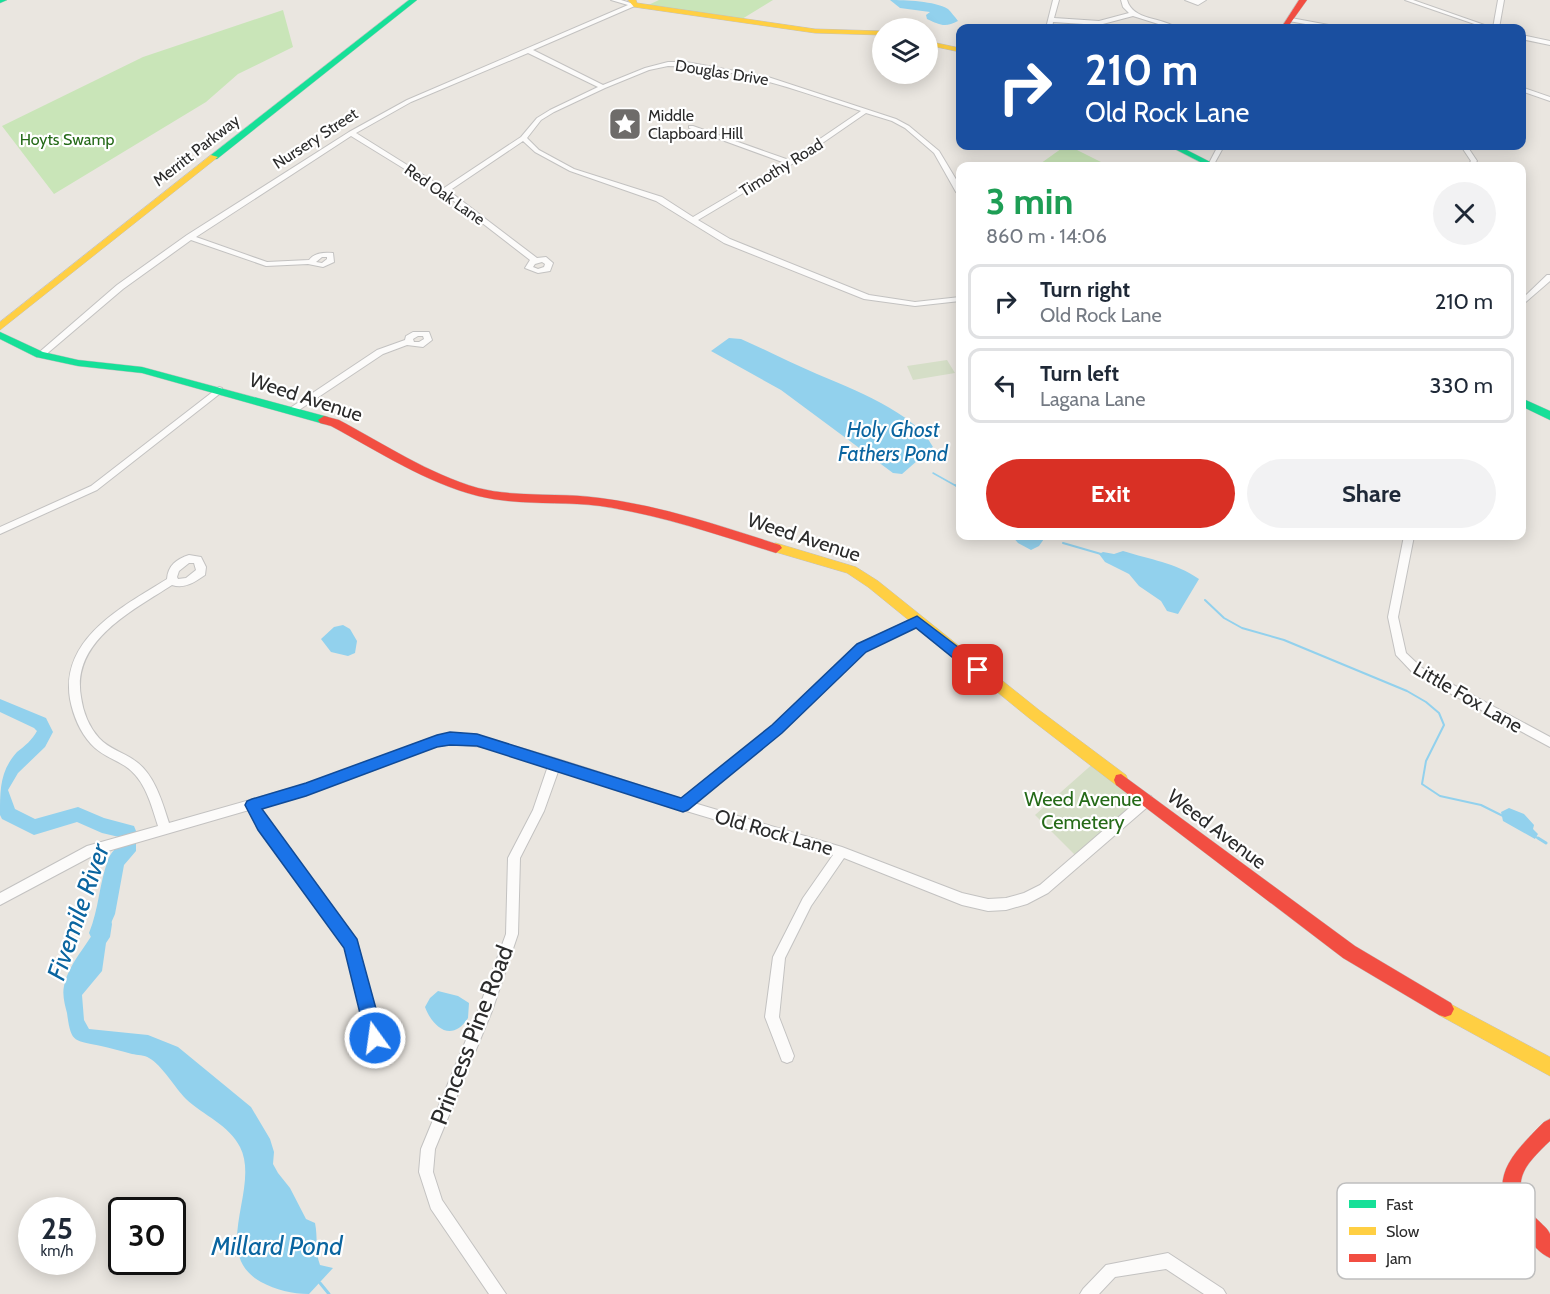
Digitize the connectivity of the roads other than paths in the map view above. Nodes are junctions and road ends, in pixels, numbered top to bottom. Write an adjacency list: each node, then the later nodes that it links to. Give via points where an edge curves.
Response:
1 (401, 0): 45 (main road, Merritt Parkway)
2 (413, 0): 46 (main road, Merritt Parkway)
3 (614, 0): 12 (street)
4 (1046, 0): 11 (street)
5 (1124, 0): 13 (street)
6 (1188, 0): 7 (street)
7 (1203, 0)
8 (1303, 0): 17 (main road)
9 (1408, 0): 18 (street)
10 (1500, 0): 19 (street)
11 (1056, 1): 14 (street)
12 (633, 3): 20 (main road, via 815,31); 25 (street, Nursery Street)
13 (1133, 14): 14 (street, via 1099,23); 16 (street)
14 (1051, 20): 15 (street)
15 (1050, 24)
16 (1166, 24)
17 (1288, 24)
18 (1478, 24)
19 (1497, 24)
20 (872, 33)
21 (1526, 38): 22 (street)
22 (1550, 43)
23 (938, 45): 24 (main road)
24 (956, 49)
25 (527, 50): 26 (street); 31 (street, Nursery Street, via 409,101)
26 (603, 87): 29 (street, Douglas Drive, via 657,66 686,64 766,78); 32 (street, Douglas Drive, via 539,120)
27 (1526, 91): 28 (street)
28 (1550, 99)
29 (865, 111): 35 (street, Timothy Road); 36 (street, Douglas Drive, via 894,120 921,137 937,152)
30 (691, 127): 35 (street)
31 (351, 133): 37 (street, Red Oak Lane); 39 (street, Nursery Street)
32 (523, 138): 37 (street, Douglas Drive); 38 (street, via 537,151 572,170 659,198)
33 (1181, 150): 34 (main road)
34 (1204, 162)
35 (790, 163): 38 (street, Timothy Road)
36 (956, 185)
37 (444, 191): 40 (street, Red Oak Lane)
38 (695, 219): 43 (street, via 727,241 867,297 915,304)
39 (190, 237): 41 (street, via 266,264); 48 (street, Nursery Street, via 120,287)
40 (535, 260)
41 (311, 262)
42 (1550, 277): 44 (street)
43 (956, 299)
44 (1526, 299)
45 (0, 316)
46 (1, 332): 48 (main road, Weed Avenue)
47 (408, 342): 51 (street, via 380,352)
48 (40, 354): 49 (main road, Weed Avenue, via 130,369)
49 (219, 390): 51 (main road, Weed Avenue); 53 (street, via 94,488)
50 (1526, 404): 52 (main road)
51 (293, 410): 56 (main road, Weed Avenue, via 348,428 470,489 510,497 638,507 836,564 863,577)
52 (1550, 416)
53 (0, 531)
54 (1408, 540): 57 (street, Little Fox Lane, via 1393,617 1401,655 1418,671)
55 (173, 580): 62 (street, via 97,632 82,650 73,676 74,696 86,730 101,747 135,768 152,790)
56 (917, 621): 59 (main road, Weed Avenue); 61 (street, via 861,648 777,729)
57 (1550, 742)
58 (555, 763): 60 (street, Old Rock Lane, via 477,740 450,739); 61 (street, Old Rock Lane); 72 (street, Princess Pine Road, via 538,811 514,858 512,934 428,1149 426,1172 436,1204)
59 (1147, 800): 63 (street, Old Rock Lane, via 1044,889 1006,904 988,905 962,899); 67 (main road, Weed Avenue, via 1369,967)
60 (252, 805): 62 (street, Old Rock Lane); 65 (street, via 352,945)
61 (683, 805): 63 (street, Old Rock Lane)
62 (165, 829): 64 (street, Old Rock Lane, via 92,850)
63 (842, 852): 66 (street, via 807,902 779,957 772,1017)
64 (0, 899)
65 (375, 1038)
66 (787, 1056)
67 (1550, 1067)
68 (1550, 1128): 69 (main road, via 1515,1167)
69 (1511, 1183)
70 (1535, 1230): 71 (main road)
71 (1550, 1248)
72 (498, 1294)
73 (1088, 1294): 74 (street, via 1111,1269 1168,1261)
74 (1218, 1294)

